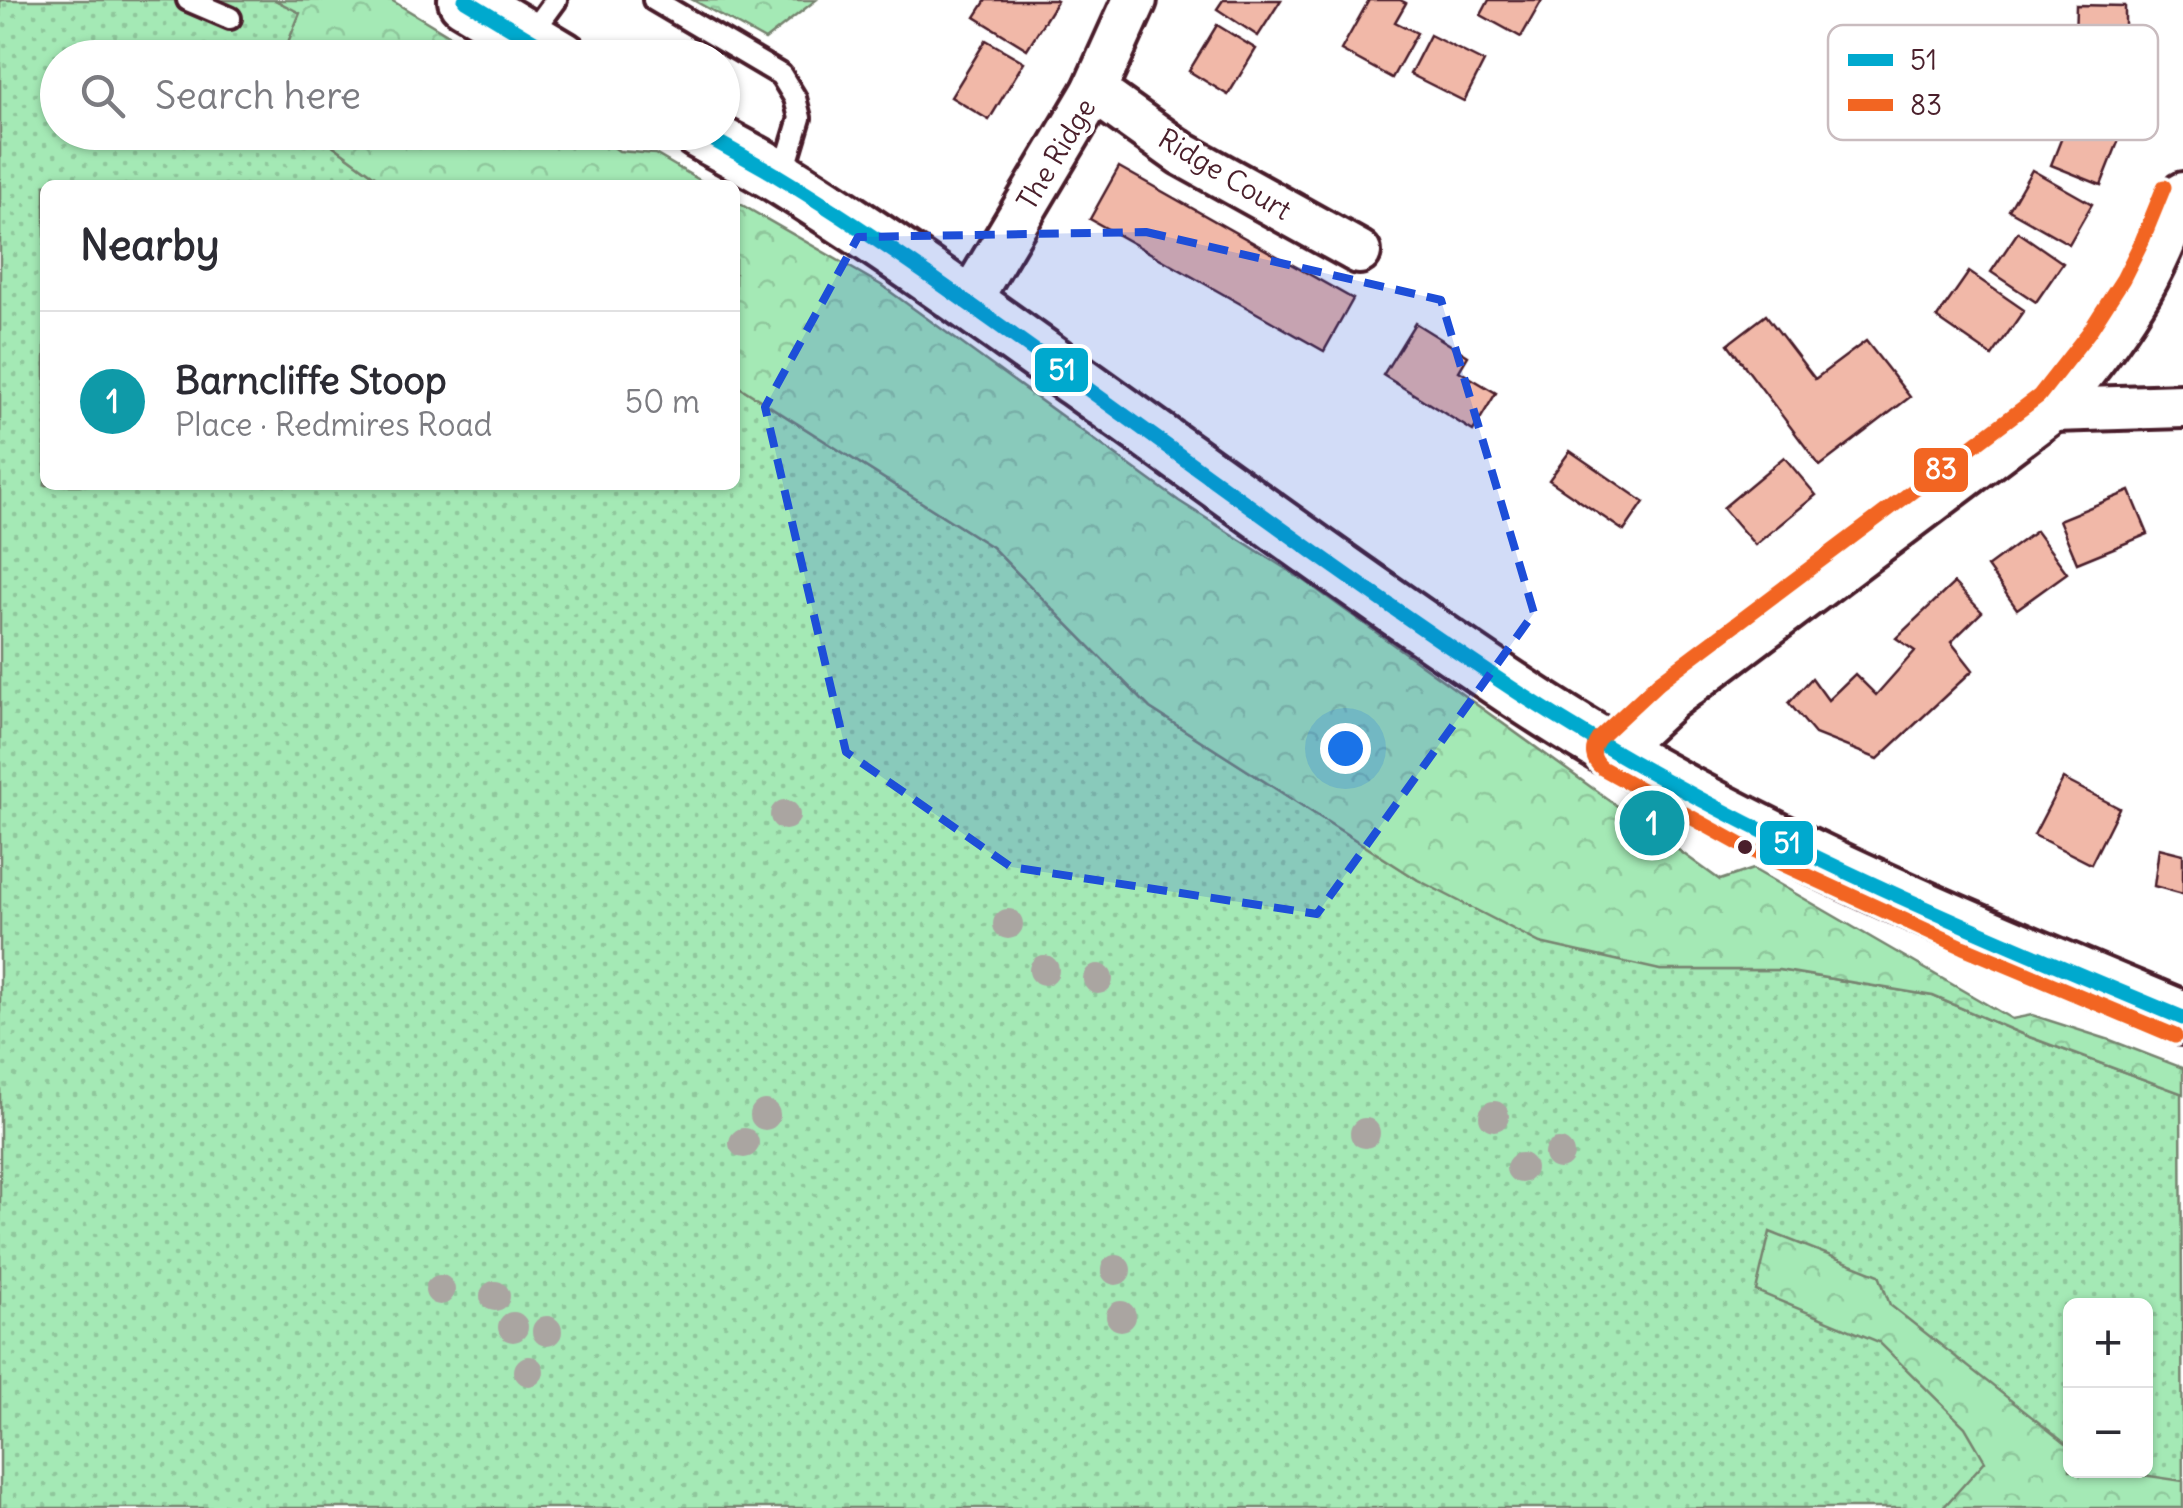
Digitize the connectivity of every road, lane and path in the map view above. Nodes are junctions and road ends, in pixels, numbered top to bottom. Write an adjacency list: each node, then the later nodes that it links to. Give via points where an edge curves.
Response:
1 (188, 0): 5 (lane)
2 (465, 0): 6 (street)
3 (654, 0): 7 (lane)
4 (1135, 0): 9 (street, The Ridge)
5 (230, 18)
6 (549, 32)
7 (722, 40)
8 (740, 51): 11 (lane, via 781,75 795,98 800,118)
9 (1094, 90): 13 (street, Ridge Court, via 1182,154); 14 (street, The Ridge)
10 (731, 150): 11 (street)
11 (782, 178): 14 (street)
12 (2183, 194): 16 (street, via 2134,301)
13 (1359, 252)
14 (968, 303): 17 (street, via 1518,692)
15 (2183, 406): 16 (street)
16 (2053, 410): 17 (street, via 1671,698)
17 (1613, 752): 18 (street, via 1753,829)
18 (2183, 1018)

